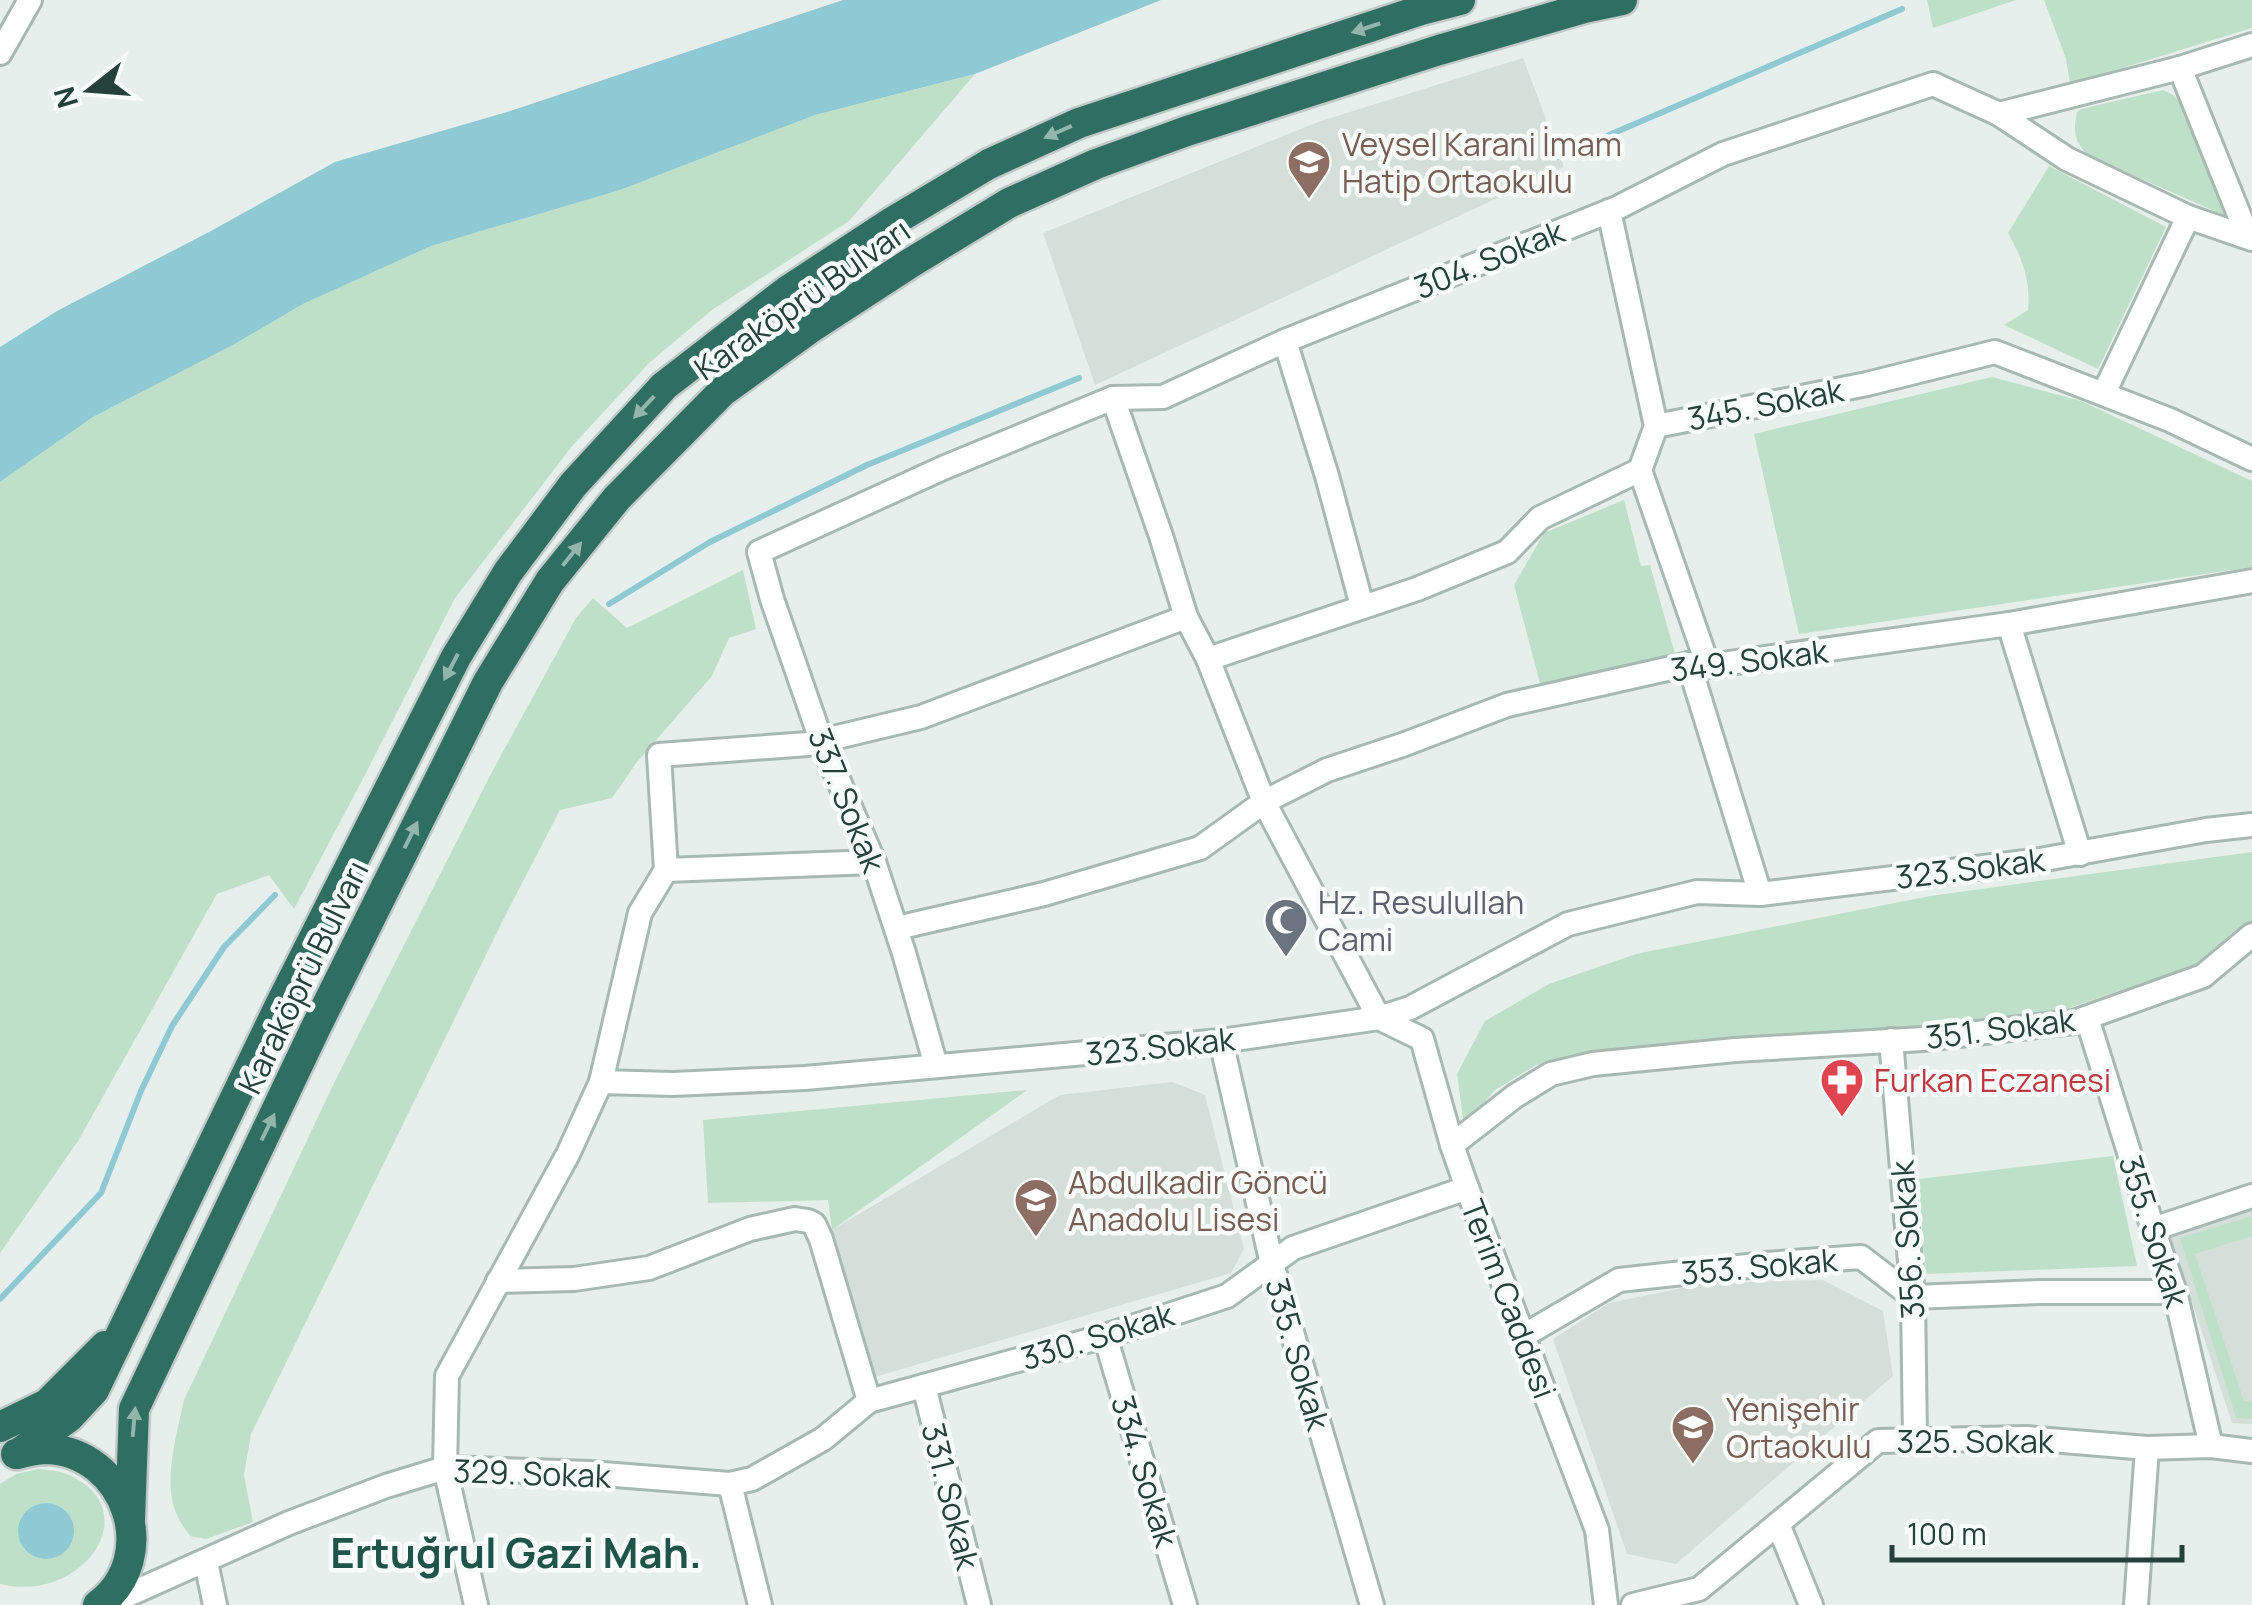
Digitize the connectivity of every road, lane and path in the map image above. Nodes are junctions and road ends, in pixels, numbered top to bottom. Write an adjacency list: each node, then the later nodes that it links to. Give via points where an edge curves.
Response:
1 (30, 0): 5 (street)
2 (1460, 0): 47 (highway, Karaköprü Bulvarı, one-way to 47, via 1078,123 988,164 788,291 664,386 573,485 456,657)
3 (1622, 0): 60 (highway, Karaköprü Bulvarı, one-way to 3, via 134,1409 316,1027 488,682 550,581 630,484 723,391 1009,203 1206,126 1438,50)
4 (2252, 45): 6 (street)
5 (0, 53)
6 (2180, 68): 7 (street); 10 (street)
7 (1998, 114): 8 (street, 304. Sokak, via 1934,84 1723,154); 9 (street, 304. Sokak, via 2066,158)
8 (1609, 211): 11 (street, 304. Sokak); 14 (street)
9 (2188, 217): 10 (street, 304. Sokak); 12 (street)
10 (2250, 238)
11 (1285, 341): 13 (street, 304. Sokak, via 1163,397); 19 (street)
12 (2104, 393): 14 (street, 345. Sokak, via 1995,352); 15 (street, 345. Sokak)
13 (1112, 398): 17 (street, 304. Sokak); 20 (street)
14 (1656, 426): 16 (street, 345. Sokak)
15 (2252, 459)
16 (1640, 470): 19 (street, via 1540,518 1506,552); 23 (street)
17 (775, 545): 24 (street, 337. Sokak, via 759,552)
18 (2252, 581): 21 (street, 349. Sokak)
19 (1362, 606): 22 (street)
20 (1186, 617): 22 (street); 24 (street, via 920,717)
21 (2009, 624): 23 (street, 349. Sokak); 27 (street)
22 (1208, 659): 25 (street)
23 (1699, 665): 25 (street, 349. Sokak, via 1507,705 1327,770); 30 (street)
24 (821, 740): 28 (street, 337. Sokak); 29 (street, via 659,754)
25 (1264, 802): 31 (street, 349. Sokak, via 1200,848); 33 (street)
26 (2252, 826): 27 (street, 323.Sokak)
27 (2080, 854): 30 (street, 323.Sokak)
28 (874, 862): 29 (street); 31 (street, 337. Sokak)
29 (666, 870): 38 (street, via 640,913)
30 (1760, 894): 33 (street, 323.Sokak, via 1697,892 1568,924)
31 (896, 928): 37 (street, 337. Sokak)
32 (2252, 936): 34 (street, 351. Sokak, via 2203,976)
33 (1380, 1018): 36 (street, 323.Sokak); 39 (street, Terim Caddesi, via 1422,1040)
34 (2087, 1018): 35 (street, 351. Sokak); 42 (street, 355. Sokak)
35 (1891, 1040): 39 (street, 351. Sokak, via 1593,1064 1551,1074); 46 (street, 356. Sokak)
36 (1221, 1042): 37 (street, 323.Sokak); 43 (street, 335. Sokak)
37 (936, 1066): 38 (street, 323.Sokak, via 804,1078)
38 (601, 1082): 44 (street)
39 (1452, 1145): 40 (street, Terim Caddesi)
40 (1466, 1188): 43 (street, 330. Sokak, via 1293,1248); 49 (street, Terim Caddesi)
41 (2252, 1196): 42 (street)
42 (2153, 1229): 45 (street, 355. Sokak)
43 (1272, 1264): 48 (street, 330. Sokak, via 1227,1296); 69 (street, 335. Sokak)
44 (498, 1281): 51 (street, via 649,1268 750,1229 808,1220 822,1239); 58 (street, via 447,1376)
45 (2176, 1292): 46 (street); 54 (street, 355. Sokak)
46 (1912, 1297): 49 (street, 353. Sokak, via 1861,1256 1766,1264 1619,1280); 53 (street, 356. Sokak)
47 (127, 1322): 52 (highway, via 47,1404); 57 (highway, Karaköprü Bulvarı, via 94,1390 69,1417)
48 (1105, 1336): 50 (street, 330. Sokak); 68 (street, 334. Sokak)
49 (1523, 1336): 70 (street, Terim Caddesi, via 1597,1530)
50 (924, 1386): 51 (street, 330. Sokak); 67 (street, 331. Sokak)
51 (869, 1400): 59 (street, 330. Sokak, via 824,1439 752,1480)
52 (0, 1427)
53 (1916, 1440): 55 (street, 325. Sokak, via 2026,1438); 61 (street, 325. Sokak, via 1878,1440)
54 (2211, 1446): 55 (street, 325. Sokak); 56 (street, 325. Sokak)
55 (2146, 1448): 73 (street)
56 (2252, 1451)
57 (9, 1458): 60 (highway, via 47,1449 76,1455 101,1469)
58 (446, 1468): 59 (street, 329. Sokak); 62 (street, 329. Sokak, via 289,1523); 64 (street)
59 (730, 1484): 66 (street)
60 (130, 1519): 63 (highway, Karaköprü Bulvarı, via 129,1560)
61 (1778, 1524): 71 (street, 325. Sokak, via 1699,1589); 72 (street)
62 (206, 1562): 63 (street, 329. Sokak); 65 (street)
63 (109, 1602)
64 (474, 1604)
65 (215, 1605)
66 (760, 1605)
67 (979, 1605)
68 (1185, 1605)
69 (1372, 1605)
70 (1606, 1605)
71 (1633, 1605)
72 (1812, 1605)
73 (2136, 1605)

